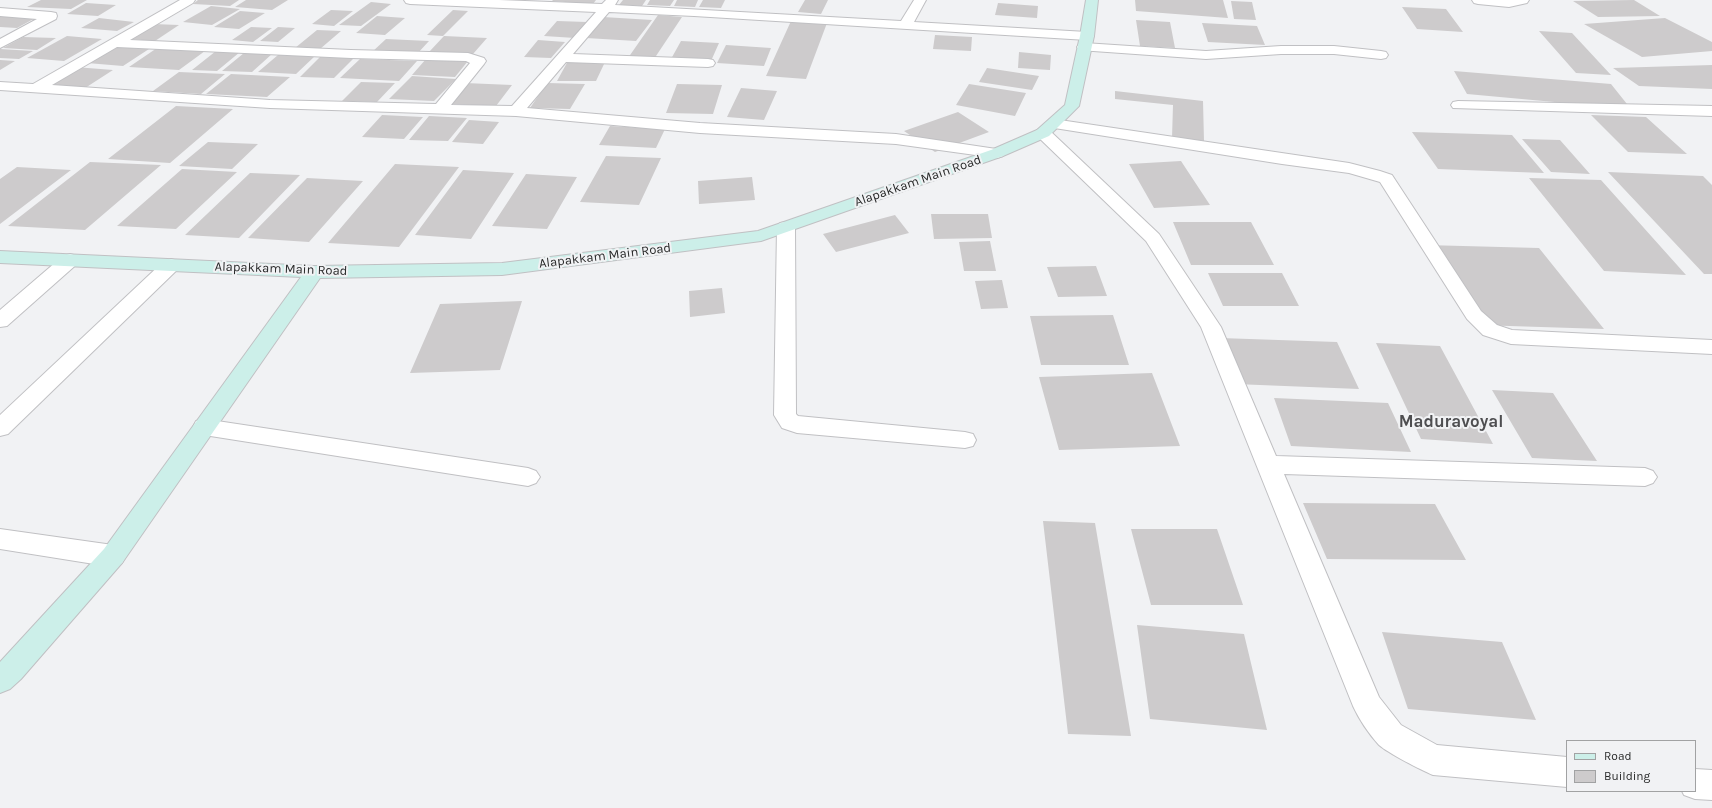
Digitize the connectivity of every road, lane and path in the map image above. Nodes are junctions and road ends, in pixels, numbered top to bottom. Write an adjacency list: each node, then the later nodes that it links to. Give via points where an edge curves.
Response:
1 (189, 0): 11 (street)
2 (410, 0): 7 (street)
3 (920, 0): 9 (street)
4 (1092, 0): 10 (main road, Alapakkam Main Road)
5 (1478, 0): 6 (street, via 1509,3)
6 (1523, 0)
7 (609, 4): 9 (street); 14 (street)
8 (0, 12): 12 (street, via 51,16)
9 (906, 24): 10 (street)
10 (1086, 42): 13 (street, via 1206,55 1289,50 1334,50); 22 (main road, Alapakkam Main Road, via 1072,106)
11 (115, 43): 17 (street); 19 (street, via 468,57 479,61)
12 (0, 44)
13 (1381, 55)
14 (562, 58): 15 (street); 20 (street)
15 (708, 63)
16 (0, 86): 17 (street)
17 (35, 89): 19 (street, via 270,104)
18 (1458, 105): 21 (street)
19 (440, 109): 20 (street)
20 (516, 111): 23 (street, via 700,128 896,138)
21 (1712, 111)
22 (1048, 128): 23 (main road, Alapakkam Main Road); 30 (street, via 1355,168 1372,173 1386,179 1474,315 1490,330 1511,337); 34 (street, via 1153,238 1211,327)
23 (997, 154): 24 (main road, Alapakkam Main Road)
24 (786, 227): 28 (main road, Alapakkam Main Road, via 761,236 502,269); 33 (street, via 785,416 790,422 797,425)
25 (0, 257): 26 (main road, Alapakkam Main Road)
26 (70, 260): 27 (main road, Alapakkam Main Road); 29 (street)
27 (171, 265): 28 (main road, Alapakkam Main Road); 32 (street)
28 (314, 272): 31 (main road)
29 (0, 321)
30 (1712, 347)
31 (204, 427): 36 (street); 38 (main road)
32 (0, 428)
33 (965, 440)
34 (1268, 465): 35 (street); 40 (street, via 1368,706 1390,735 1433,760)
35 (1645, 476)
36 (528, 477)
37 (0, 539): 38 (street)
38 (113, 556): 39 (main road)
39 (0, 680)
40 (1566, 772)
41 (1696, 784): 42 (street)
42 (1712, 785)

